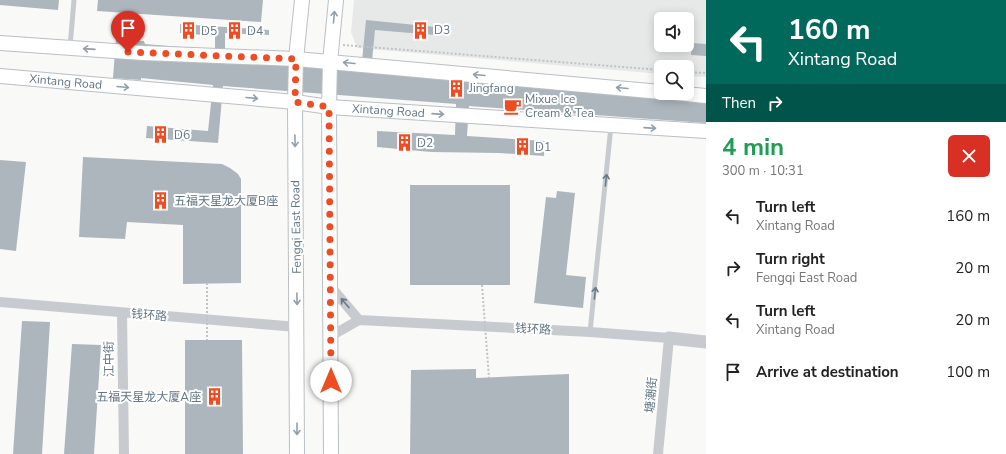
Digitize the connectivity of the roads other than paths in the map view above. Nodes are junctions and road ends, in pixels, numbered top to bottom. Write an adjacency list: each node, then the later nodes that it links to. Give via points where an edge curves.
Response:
1 (74, 0): 5 (lane)
2 (302, 0): 6 (main road, Fengqi East Road)
3 (336, 0): 7 (main road, one-way to 3)
4 (0, 43): 5 (main road)
5 (70, 48): 6 (main road, one-way to 5)
6 (296, 59): 7 (main road); 12 (main road, Fengqi East Road)
7 (330, 62): 9 (main road, one-way to 7); 13 (main road)
8 (0, 76): 12 (main road, Xintang Road, one-way to 12)
9 (654, 91)
10 (694, 95): 11 (main road)
11 (706, 96)
12 (295, 102): 13 (main road, Xintang Road); 20 (main road, Fengqi East Road, one-way to 20)
13 (329, 107): 14 (main road, Xintang Road, one-way to 14); 16 (main road)
14 (611, 125): 15 (main road, Xintang Road, one-way to 15); 21 (lane, one-way to 14)
15 (706, 131)
16 (331, 287): 19 (street, one-way to 16); 22 (main road)
17 (0, 302): 18 (street, 钱环路)
18 (122, 313): 20 (street, 钱环路); 25 (street, 江中街)
19 (359, 320): 21 (street, 钱环路); 22 (street)
20 (297, 328): 26 (main road, Fengqi East Road, one-way to 26)
21 (590, 332): 23 (street, 钱环路)
22 (331, 336): 27 (main road)
23 (670, 338): 24 (street, 钱环路); 28 (street, 塘潮街)
24 (706, 342)
25 (124, 454)
26 (297, 454)
27 (331, 454)
28 (658, 454)

